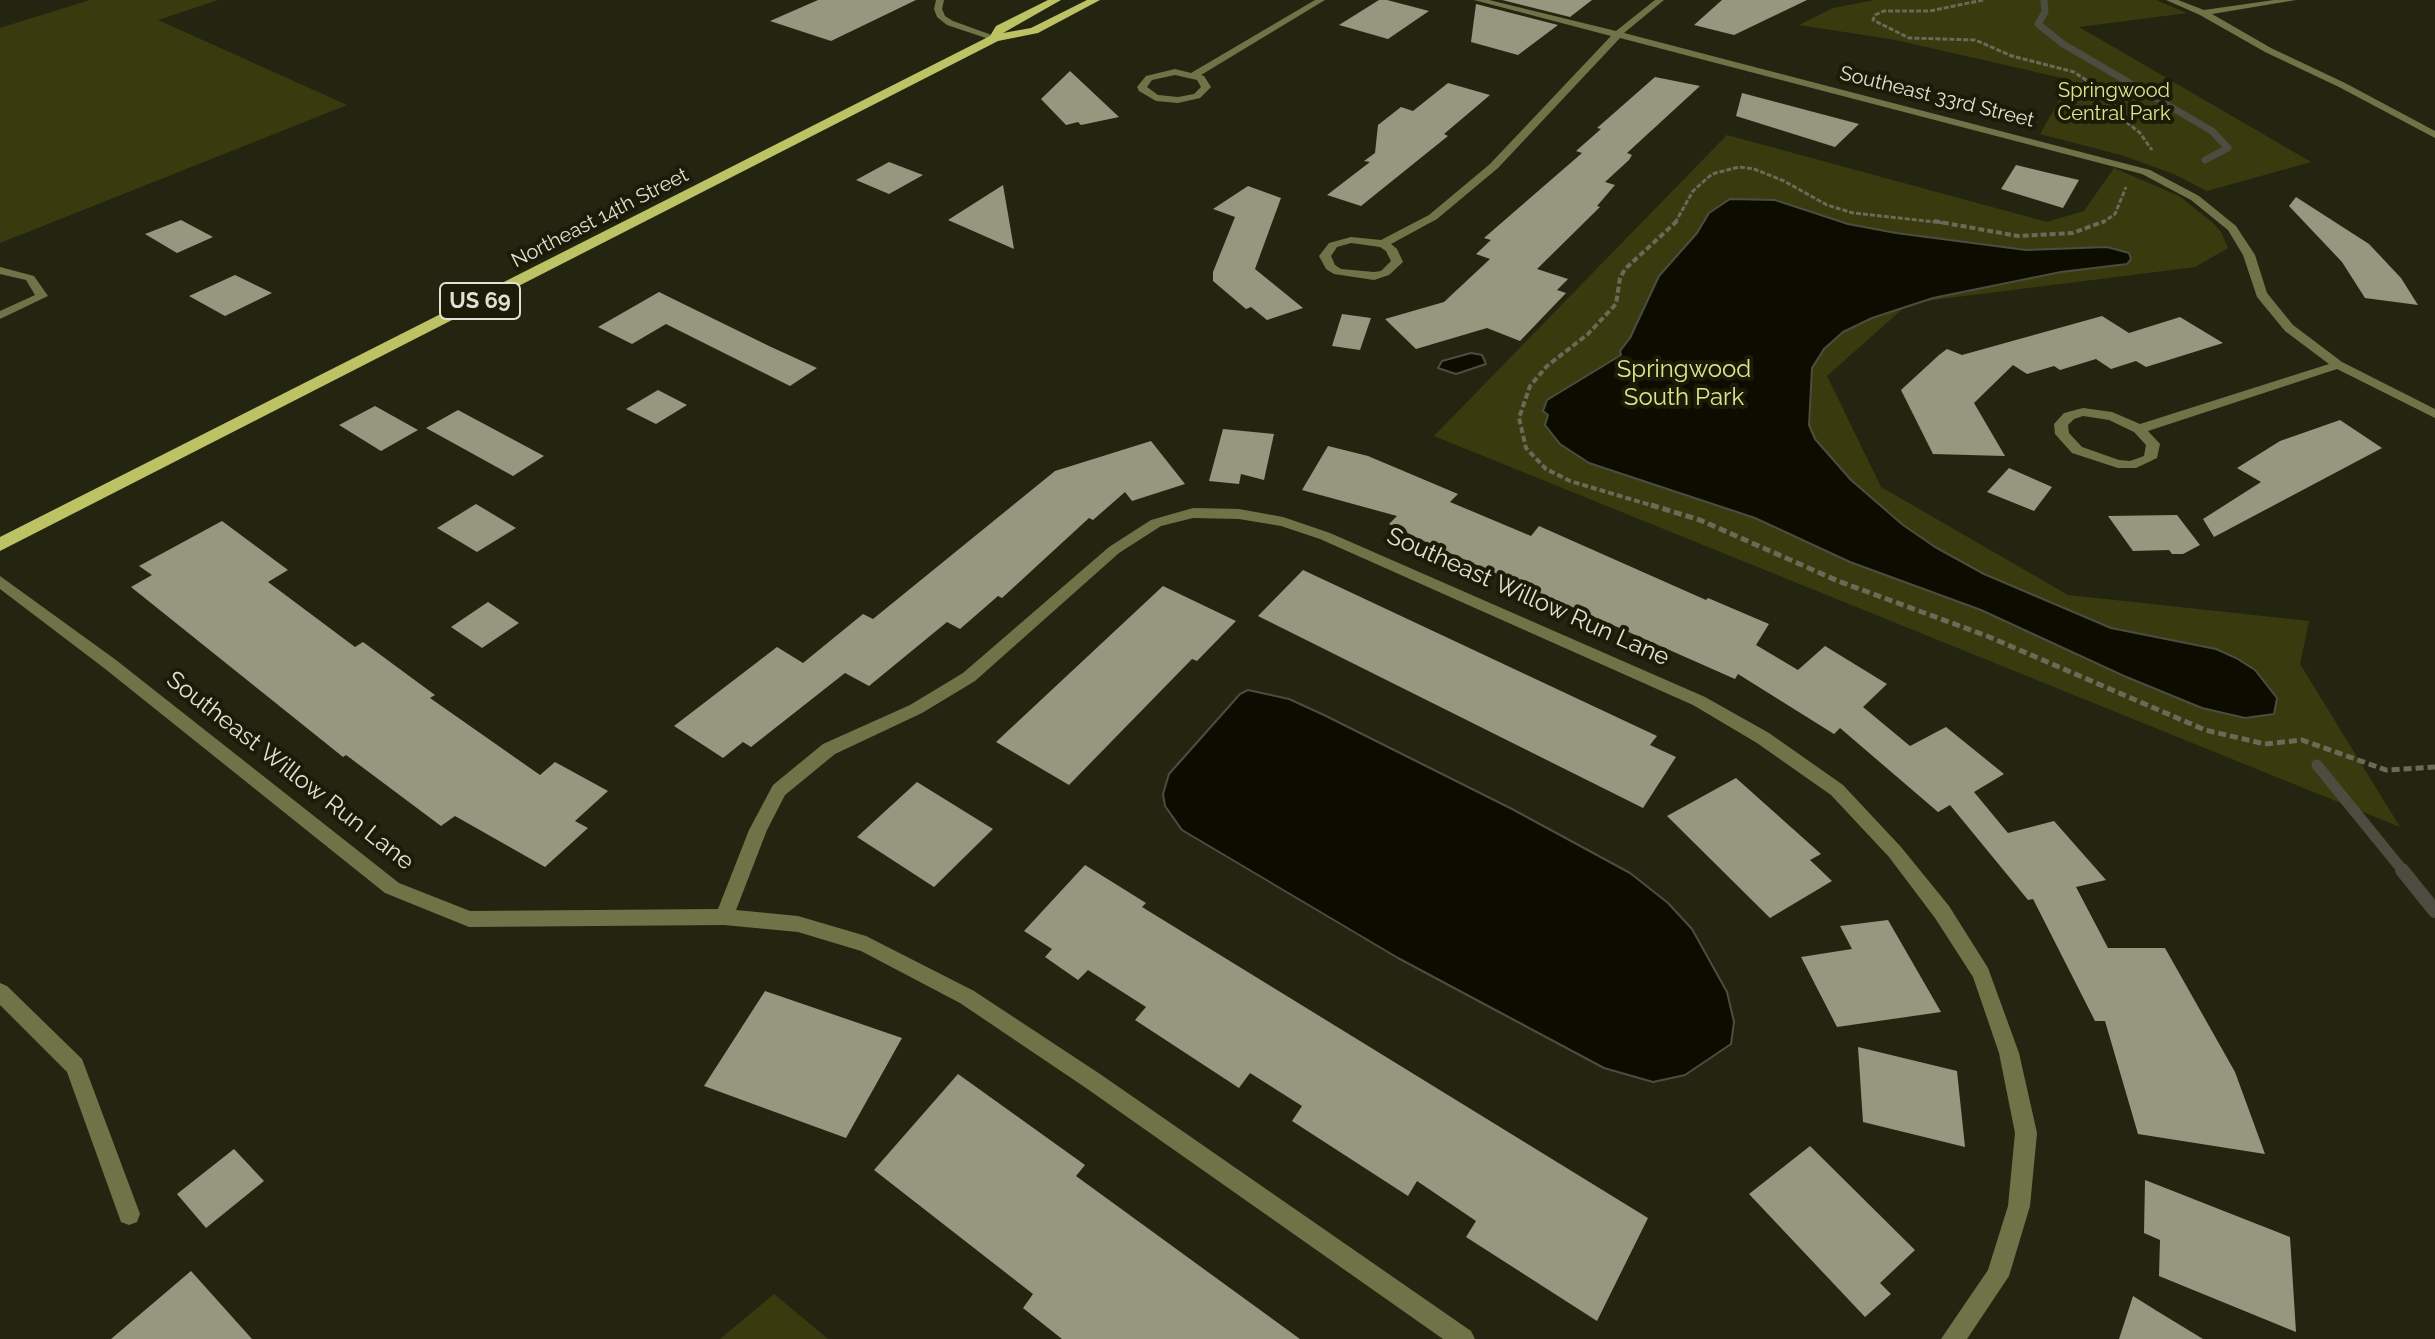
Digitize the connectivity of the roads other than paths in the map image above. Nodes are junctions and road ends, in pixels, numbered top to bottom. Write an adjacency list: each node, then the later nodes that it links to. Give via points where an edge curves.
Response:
1 (940, 0): 11 (street, via 941,17)
2 (1056, 0): 11 (main road, US 69, via 1000,28)
3 (1095, 0): 11 (main road, US 69, via 1034,31)
4 (1321, 0): 12 (street)
5 (1478, 0): 10 (street, Southeast 33rd Street)
6 (1660, 0): 10 (street)
7 (2170, 0): 9 (street)
8 (2292, 0): 9 (street)
9 (2203, 13): 13 (street)
10 (1617, 35): 14 (street, via 1494,166 1433,217); 17 (street, Southeast 33rd Street, via 2146,172 2195,198 2232,228 2271,308)
11 (995, 38): 20 (main road, Northeast 14th Street / US 69)
12 (1194, 75): 12 (street, via 1156,75 1142,87 1156,98 1188,99 1206,87)
13 (2435, 135)
14 (1383, 244): 14 (street, via 1341,242 1327,250 1326,262 1349,276 1385,273 1397,262)
15 (0, 270): 16 (street, via 30,278 42,296)
16 (0, 315)
17 (2338, 365): 18 (street, Southeast 33rd Street); 19 (street)
18 (2435, 414)
19 (2139, 429): 19 (street, via 2112,416 2083,412 2069,416 2060,429 2089,457 2131,465 2153,452 2153,444)
20 (0, 545)
21 (0, 581): 22 (street, Southeast Willow Run Lane, via 392,888 469,919)
22 (724, 917): 25 (street, Southeast Willow Run Lane, via 798,924 866,944 967,997); 26 (street, Southeast Willow Run Lane, via 779,790 829,749 916,709 969,677 1114,550 1156,523 1193,513 1239,514 1325,536 1699,701 1763,738 1837,790 1942,912 1981,974 2009,1053 2026,1133 2019,1206 1998,1276)
23 (0, 992): 24 (street, via 75,1066)
24 (129, 1214)
25 (1463, 1339)
26 (1953, 1339)

